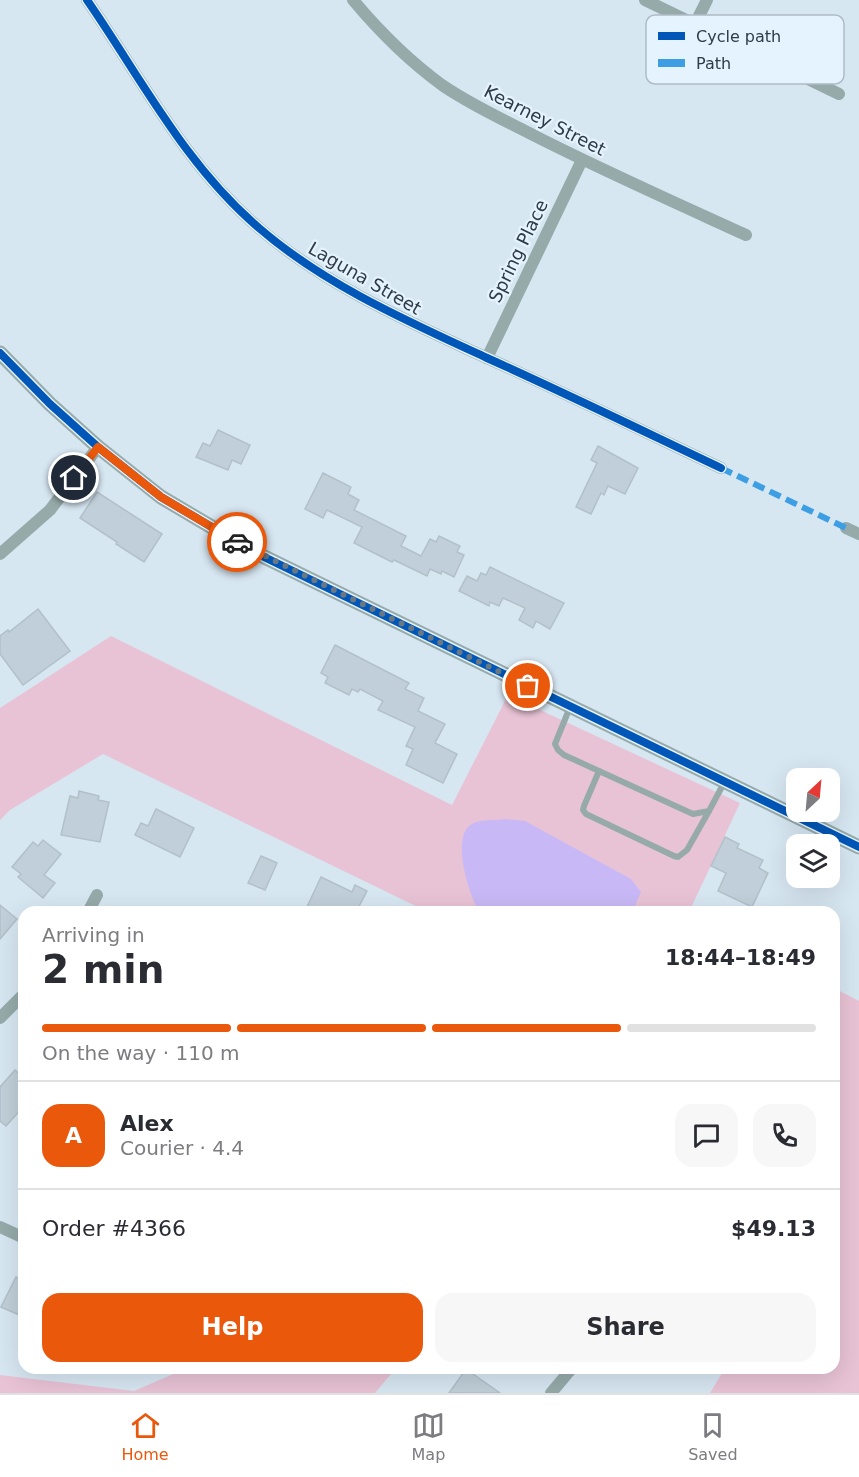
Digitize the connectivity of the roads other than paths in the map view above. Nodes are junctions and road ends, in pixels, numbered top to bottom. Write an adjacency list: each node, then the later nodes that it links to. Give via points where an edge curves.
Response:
1 (87, 0): 12 (street, Laguna Street, via 179,140 258,227 334,281)
2 (353, 0): 9 (street, Kearney Street, via 409,58 442,85)
3 (645, 0): 5 (street)
4 (707, 0): 6 (street)
5 (676, 15)
6 (700, 15)
7 (818, 84): 8 (street)
8 (839, 94)
9 (582, 160): 10 (street, Kearney Street); 12 (street, Spring Place)
10 (746, 235)
11 (0, 352): 13 (street)
12 (487, 357): 14 (street, Laguna Street)
13 (98, 447): 17 (street, via 50,510); 18 (street, via 161,497 254,552)
14 (721, 468)
15 (846, 528): 16 (street)
16 (859, 534)
17 (0, 554)
18 (570, 706): 19 (lane, via 555,744 564,755); 20 (street)
19 (599, 771): 21 (lane, via 684,812); 21 (lane, via 584,806 586,814 674,856 687,850)
20 (725, 781): 21 (lane); 22 (street)
21 (709, 811)
22 (859, 847)
23 (96, 895): 24 (street)
24 (91, 906)
25 (18, 1000): 26 (street)
26 (0, 1018)
27 (0, 1227): 28 (street)
28 (18, 1235)
29 (567, 1374): 30 (street)
30 (551, 1393)

